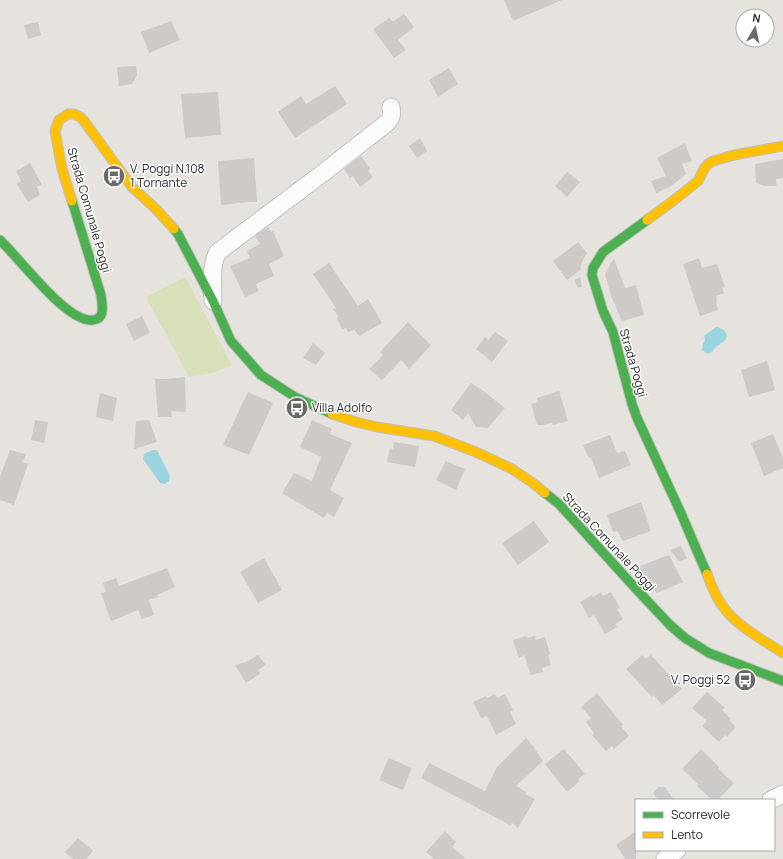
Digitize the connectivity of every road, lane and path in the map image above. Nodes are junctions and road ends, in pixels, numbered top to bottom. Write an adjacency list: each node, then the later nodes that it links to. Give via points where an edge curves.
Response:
1 (391, 107): 4 (street, via 392,114 388,122 218,252 214,268)
2 (783, 146): 5 (main road, Strada Poggi, via 734,155 708,164 698,181 603,252 592,275 603,311 613,332 637,418 717,598 723,608 738,622)
3 (0, 240): 4 (main road, Strada Comunale Poggi, via 66,308 88,321 100,317 103,306 101,295 62,169 56,136 59,120 68,114 74,114 84,121 132,187 178,234)
4 (214, 302): 6 (main road, Strada Comunale Poggi, via 231,341 261,376 295,397 337,416 377,427 434,436 512,469 559,504 670,626 685,638 709,653)
5 (783, 653)
6 (783, 681)
7 (783, 794): 8 (street)
8 (773, 799)
9 (676, 851): 10 (street)
10 (665, 859)

